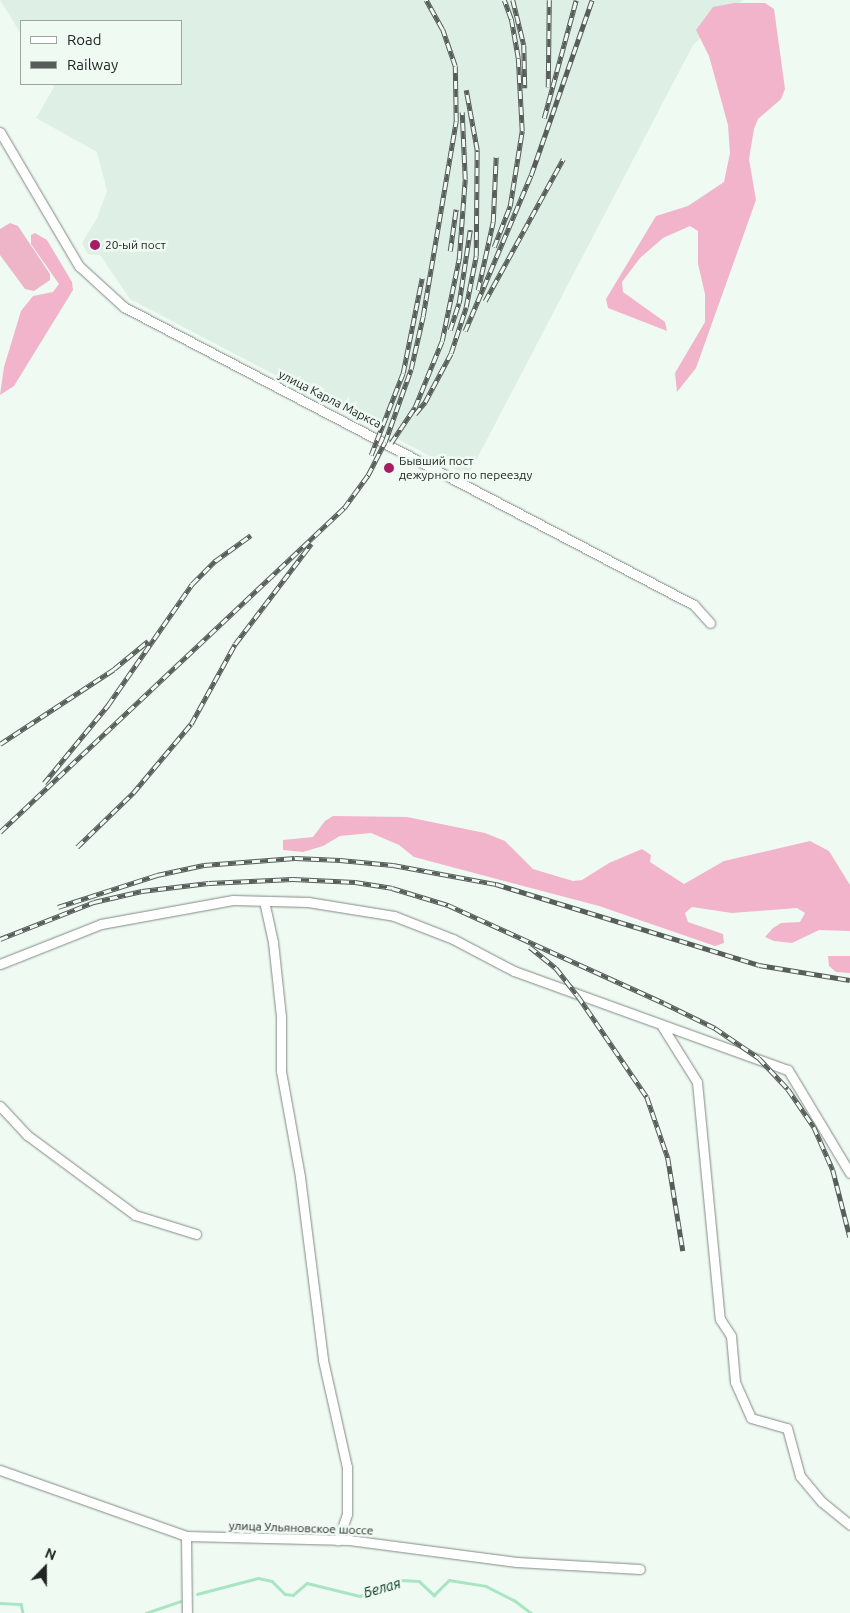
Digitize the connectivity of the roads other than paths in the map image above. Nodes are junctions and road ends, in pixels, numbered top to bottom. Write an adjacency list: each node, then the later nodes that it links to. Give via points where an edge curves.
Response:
1 (0, 132): 2 (street, улица Карла Маркса, via 79,266 124,306 694,605)
2 (710, 623)
3 (264, 901): 4 (street, via 233,900 101,924); 5 (street, via 344,906 403,919 453,939 514,971); 12 (street, via 273,942 281,1017 282,1071 300,1178 321,1351 348,1467 347,1514)
4 (0, 964)
5 (662, 1026): 7 (street, via 788,1070); 10 (street, via 698,1082 720,1318 731,1336 735,1382 751,1418 787,1428 800,1476 822,1502)
6 (0, 1106): 8 (street, via 27,1135 134,1215)
7 (850, 1173)
8 (196, 1234)
9 (0, 1470): 11 (street, улица Ульяновское шоссе)
10 (850, 1525)
11 (186, 1536): 12 (street, улица Ульяновское шоссе); 14 (street)
12 (338, 1540): 13 (street, улица Ульяновское шоссе, via 517,1562)
13 (640, 1569)
14 (187, 1613)

